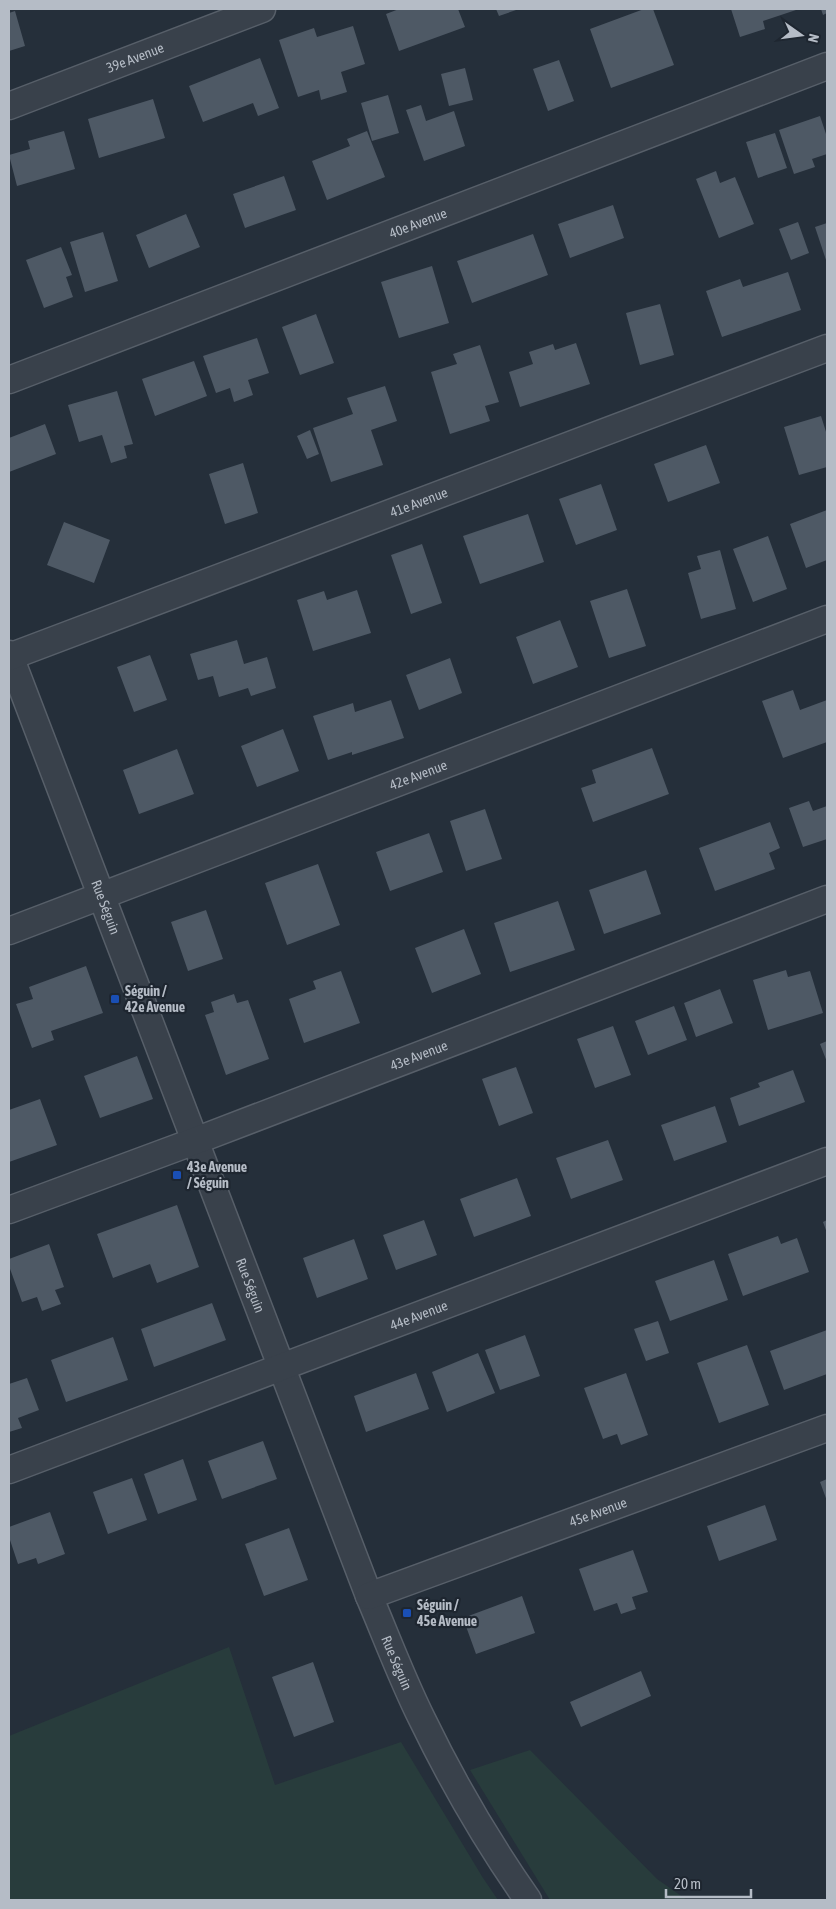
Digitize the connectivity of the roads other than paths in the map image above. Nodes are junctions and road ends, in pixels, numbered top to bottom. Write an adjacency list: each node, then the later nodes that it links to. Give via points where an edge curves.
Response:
1 (262, 9): 3 (street, 39e Avenue)
2 (827, 66): 5 (street, 40e Avenue)
3 (9, 106)
4 (827, 348): 7 (street, 41e Avenue)
5 (9, 380)
6 (827, 619): 8 (street, 42e Avenue)
7 (9, 656): 8 (street, Rue Séguin)
8 (102, 896): 10 (street, 42e Avenue); 11 (street, Rue Séguin)
9 (827, 899): 11 (street, 43e Avenue)
10 (9, 931)
11 (195, 1141): 13 (street, 43e Avenue); 14 (street, Rue Séguin)
12 (827, 1161): 14 (street, 44e Avenue)
13 (9, 1210)
14 (282, 1366): 16 (street, 44e Avenue); 17 (street, Rue Séguin)
15 (827, 1428): 17 (street, 45e Avenue)
16 (9, 1470)
17 (369, 1596): 18 (street, Rue Séguin, via 422,1718 466,1801)
18 (528, 1900)

